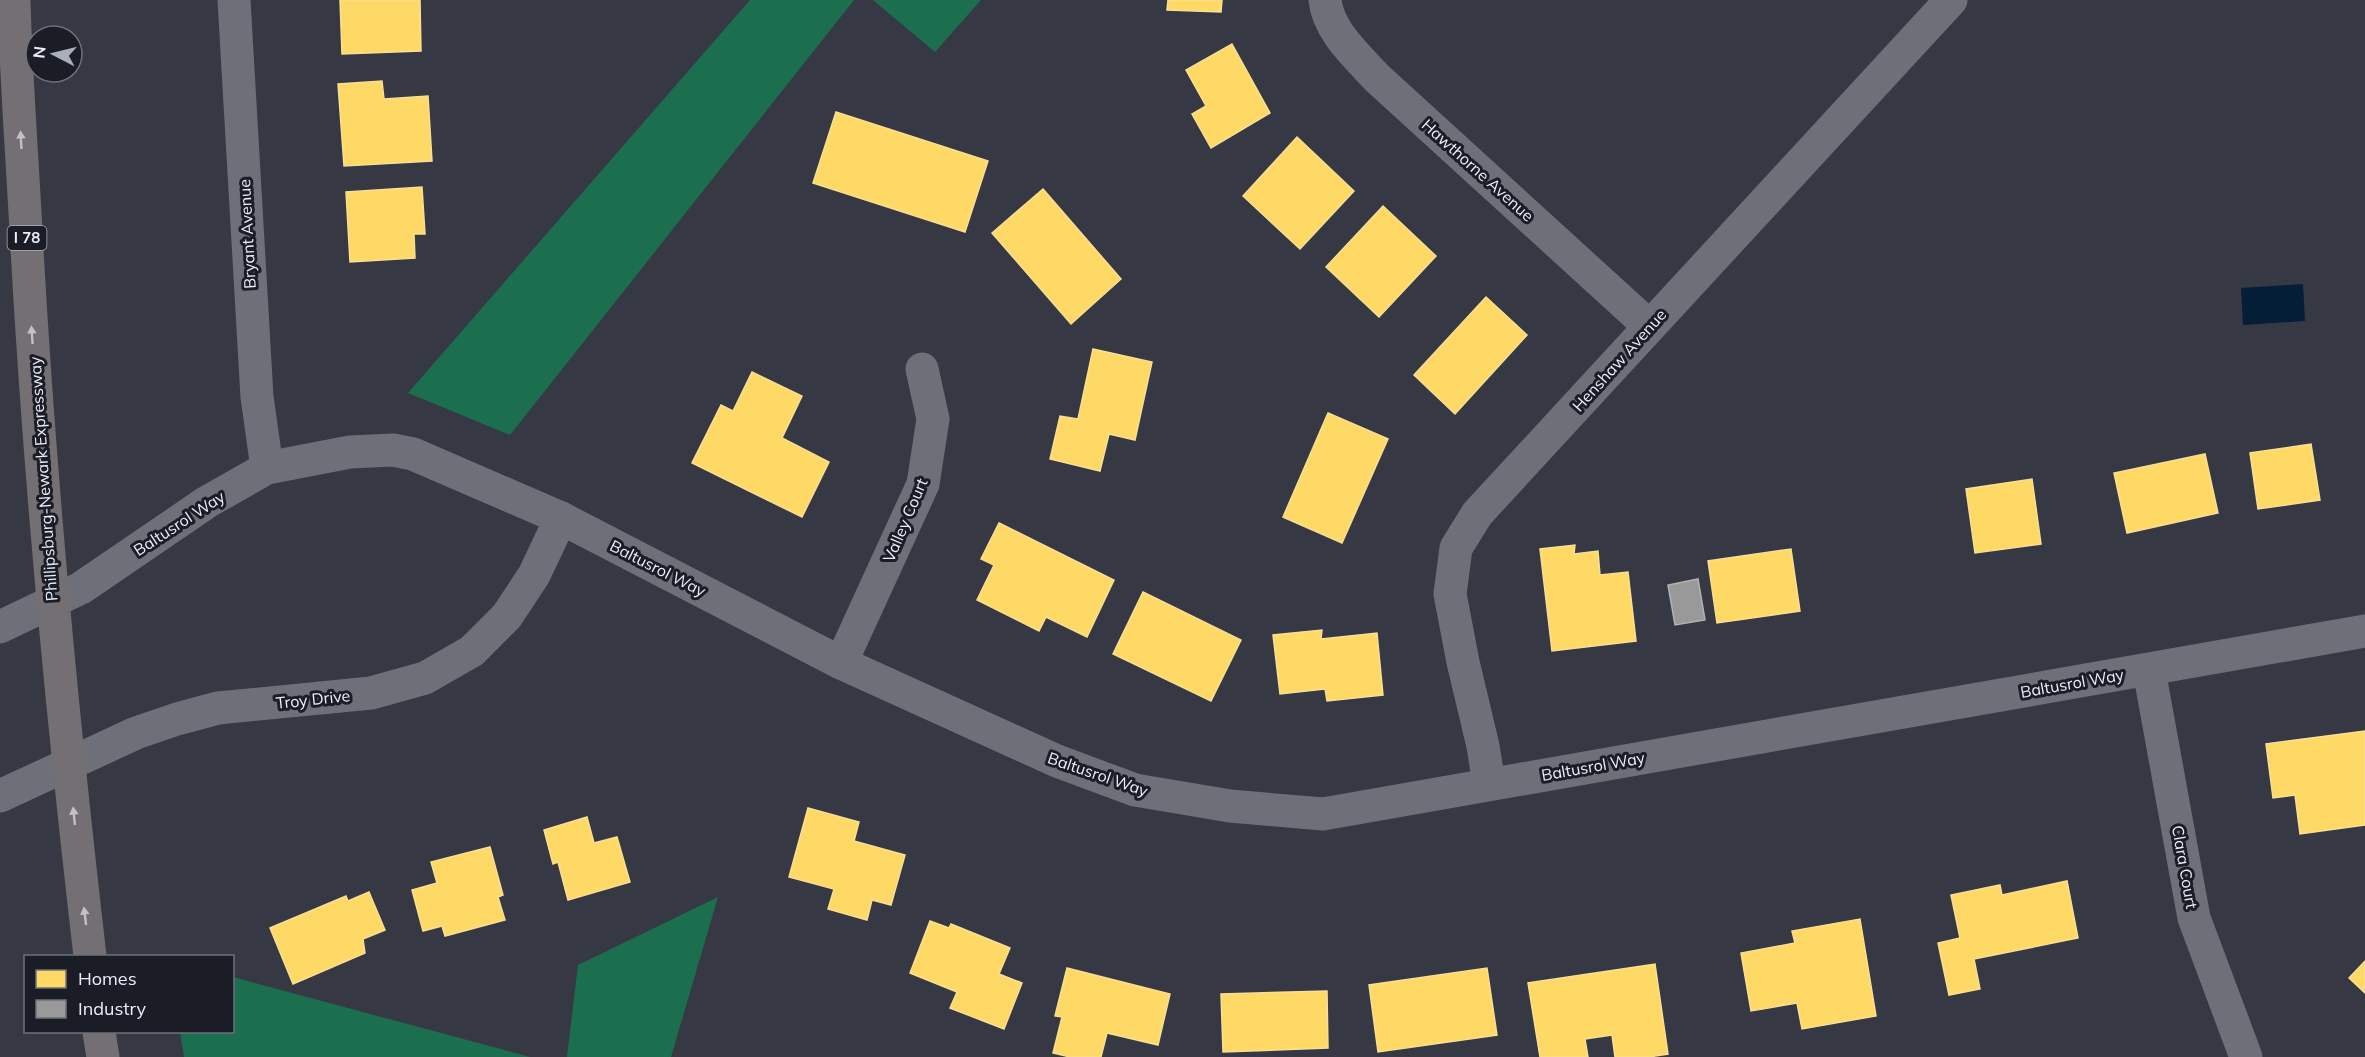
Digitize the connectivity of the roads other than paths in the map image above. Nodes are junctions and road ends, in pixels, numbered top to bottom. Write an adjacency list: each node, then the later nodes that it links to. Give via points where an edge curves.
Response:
1 (234, 0): 7 (street, Bryant Avenue, via 257,397)
2 (1325, 0): 5 (street, Hawthorne Avenue, via 1344,43 1377,78)
3 (1951, 0): 5 (street, Henshaw Avenue)
4 (14, 6): 15 (highway, Phillipsburg-Newark Expressway / I 78, one-way to 4, via 63,721 41,456)
5 (1649, 326): 13 (street, Henshaw Avenue, via 1477,514 1456,548 1450,594)
6 (922, 369): 11 (street, Valley Court, via 933,419 923,484)
7 (267, 468): 8 (street, Baltusrol Way, via 350,452 393,450 413,454); 9 (street, Baltusrol Way, via 207,502 81,588)
8 (561, 518): 11 (street, Baltusrol Way); 14 (street, Troy Drive, via 534,574 507,616 472,651 425,678 371,693 218,708 177,719 136,733)
9 (0, 627)
10 (2365, 631): 12 (street, Baltusrol Way)
11 (841, 663): 13 (street, Baltusrol Way, via 1057,761 1135,790 1230,806 1323,814)
12 (2149, 670): 13 (street, Baltusrol Way); 18 (street, Clara Court, via 2194,918)
13 (1489, 784)
14 (0, 796)
15 (90, 955)
16 (99, 1033): 17 (highway)
17 (102, 1057)
18 (2246, 1057)

